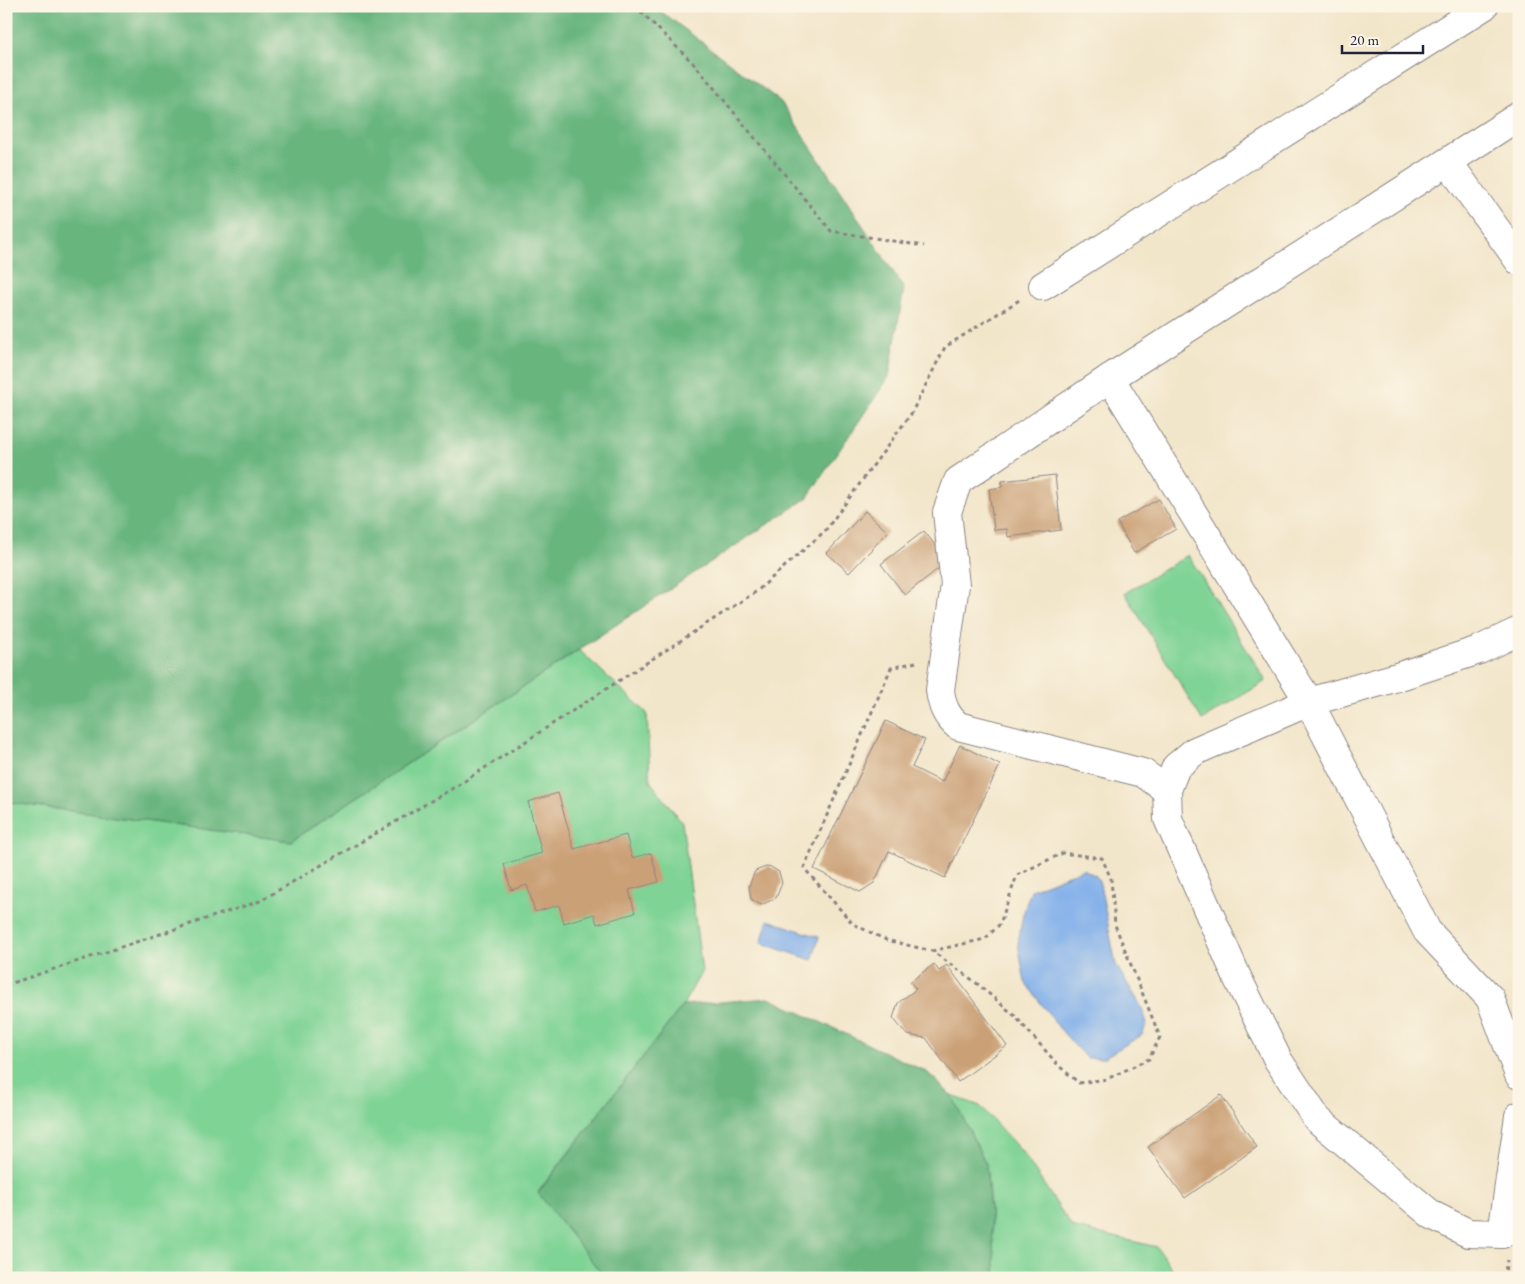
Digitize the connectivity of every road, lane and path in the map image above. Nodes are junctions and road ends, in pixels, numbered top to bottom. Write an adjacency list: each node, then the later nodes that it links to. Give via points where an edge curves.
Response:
1 (635, 6): 5 (path, via 696,66 831,230)
2 (1484, 6): 7 (lane)
3 (1519, 116): 4 (lane)
4 (1448, 162): 6 (lane); 8 (lane)
5 (924, 246)
6 (1519, 261)
7 (1043, 286): 14 (path, via 945,347 911,414 825,531 757,591 460,784 260,901)
8 (1110, 378): 10 (lane, via 958,481 947,512 956,585); 11 (lane)
9 (1519, 631): 11 (lane, via 1479,650)
10 (946, 656): 12 (lane, via 940,690 942,702 948,717 958,726 1143,773); 13 (path, via 891,668 804,868 853,924 886,940)
11 (1309, 702): 12 (lane, via 1195,750 1176,767); 15 (lane, via 1427,931 1490,998)
12 (1167, 790): 17 (lane, via 1168,819 1237,977 1278,1060 1317,1119 1432,1215 1468,1233)
13 (932, 951): 13 (path, via 985,939 1000,924 1017,874 1063,853 1102,858 1112,879 1115,925 1160,1037 1149,1059 1107,1080 1079,1083 1059,1066 1014,1015)
14 (6, 984)
15 (1519, 1075)
16 (1519, 1116): 17 (lane)
17 (1510, 1227)

